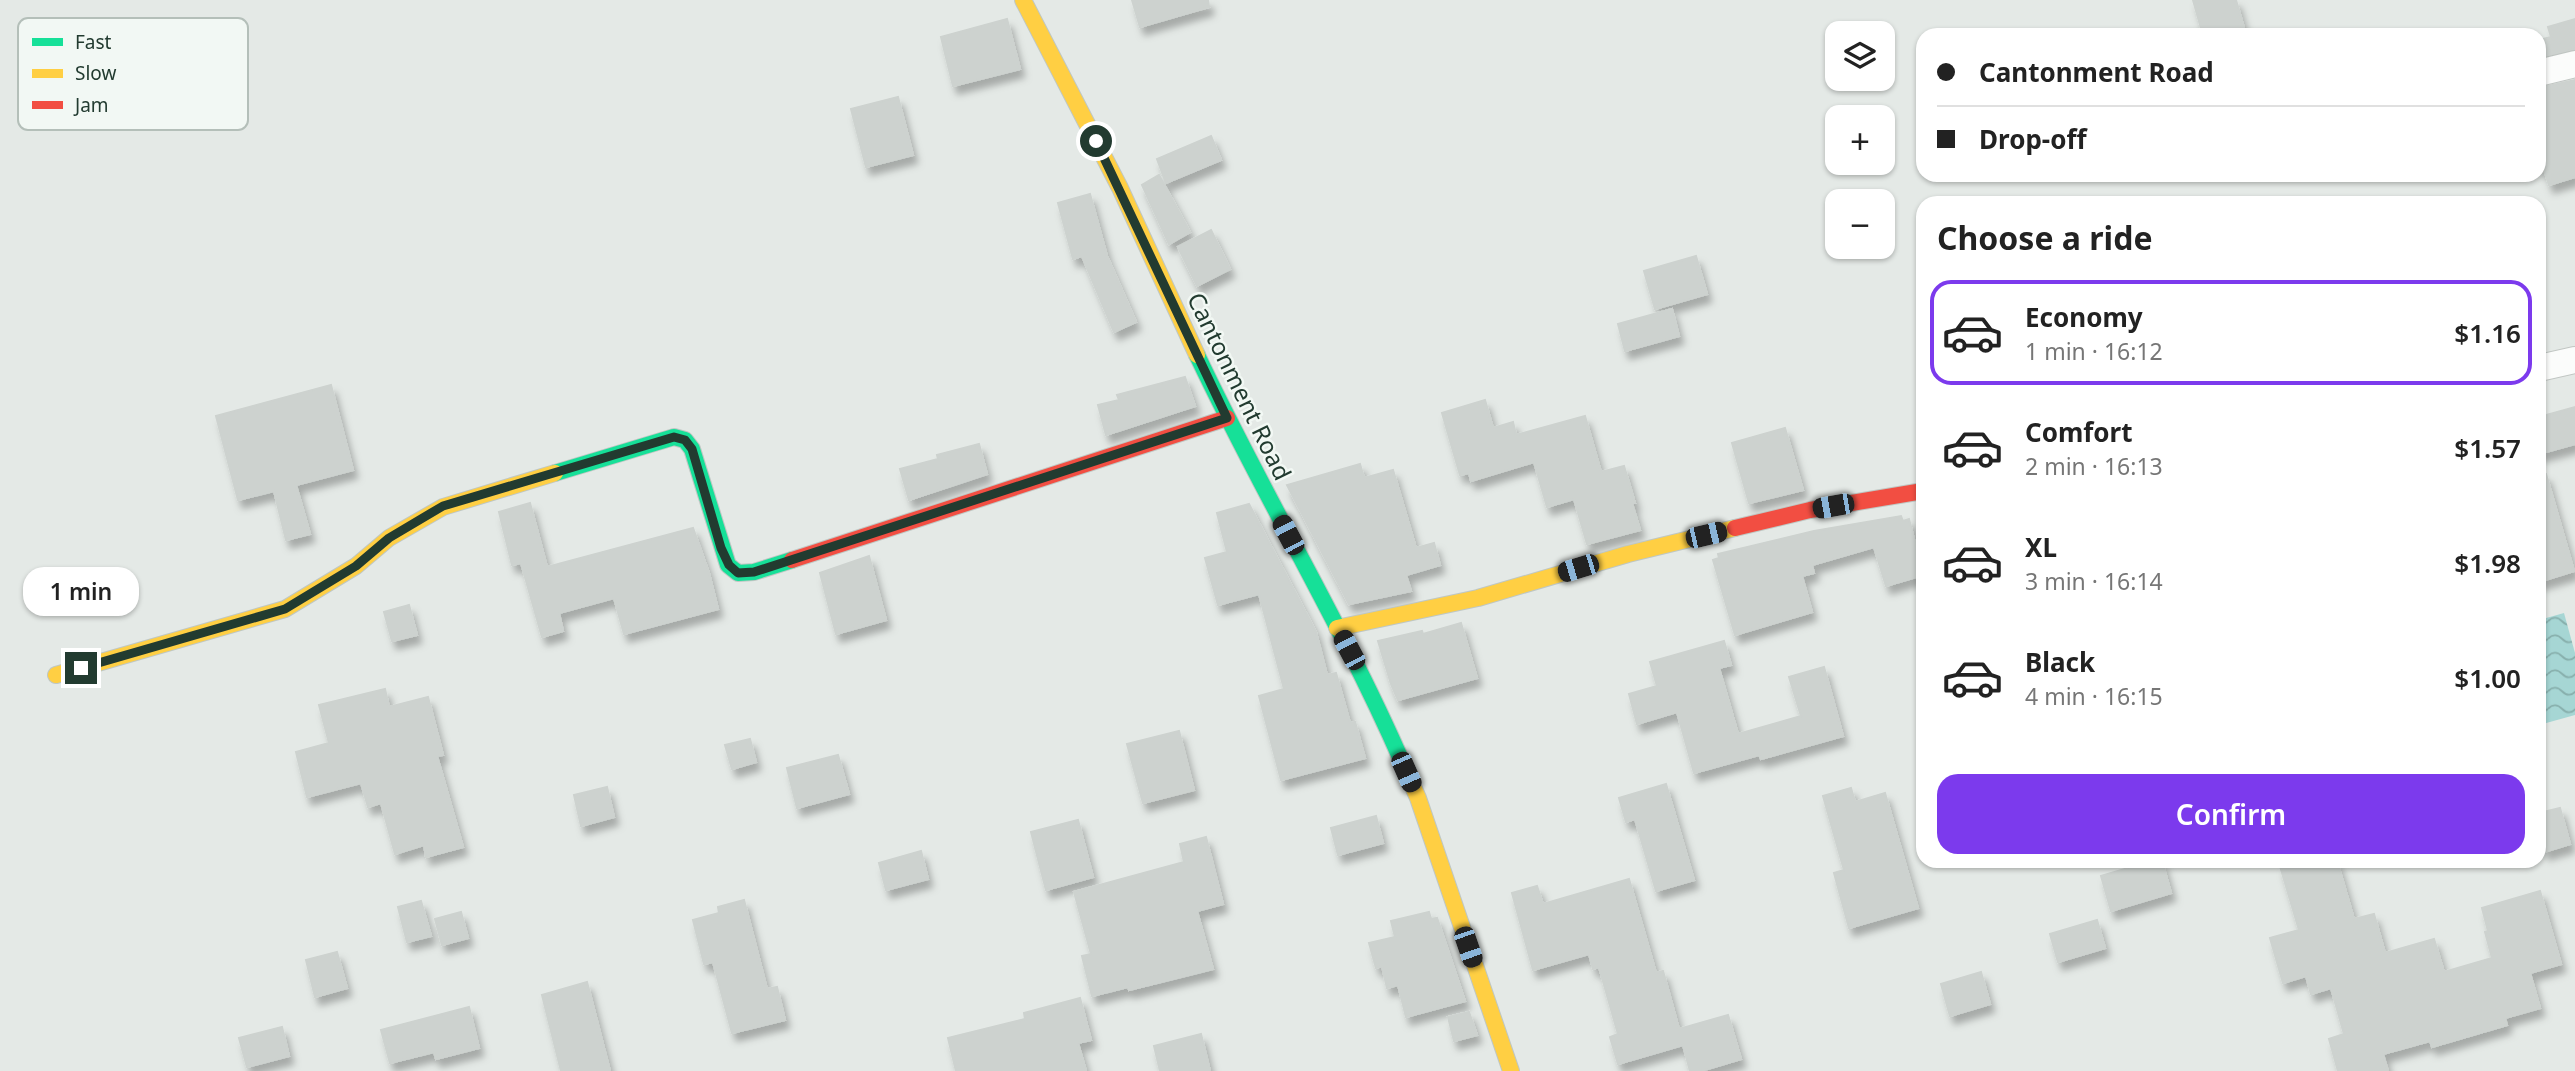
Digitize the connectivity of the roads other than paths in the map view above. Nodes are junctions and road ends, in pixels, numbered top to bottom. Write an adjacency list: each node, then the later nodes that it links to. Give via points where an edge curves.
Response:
1 (1023, 0): 6 (street, Cantonment Road, via 1120,188)
2 (2575, 64): 3 (street)
3 (2546, 71)
4 (2575, 360): 5 (street)
5 (2546, 366)
6 (1227, 418): 8 (street, Cantonment Road); 9 (street, via 767,568 738,573 721,548 692,449 685,440 674,437 443,506 285,609)
7 (1916, 492): 8 (street, via 1810,510 1628,554 1478,598)
8 (1337, 628): 10 (street, Cantonment Road, via 1373,695 1418,798)
9 (55, 675)
10 (1511, 1071)

